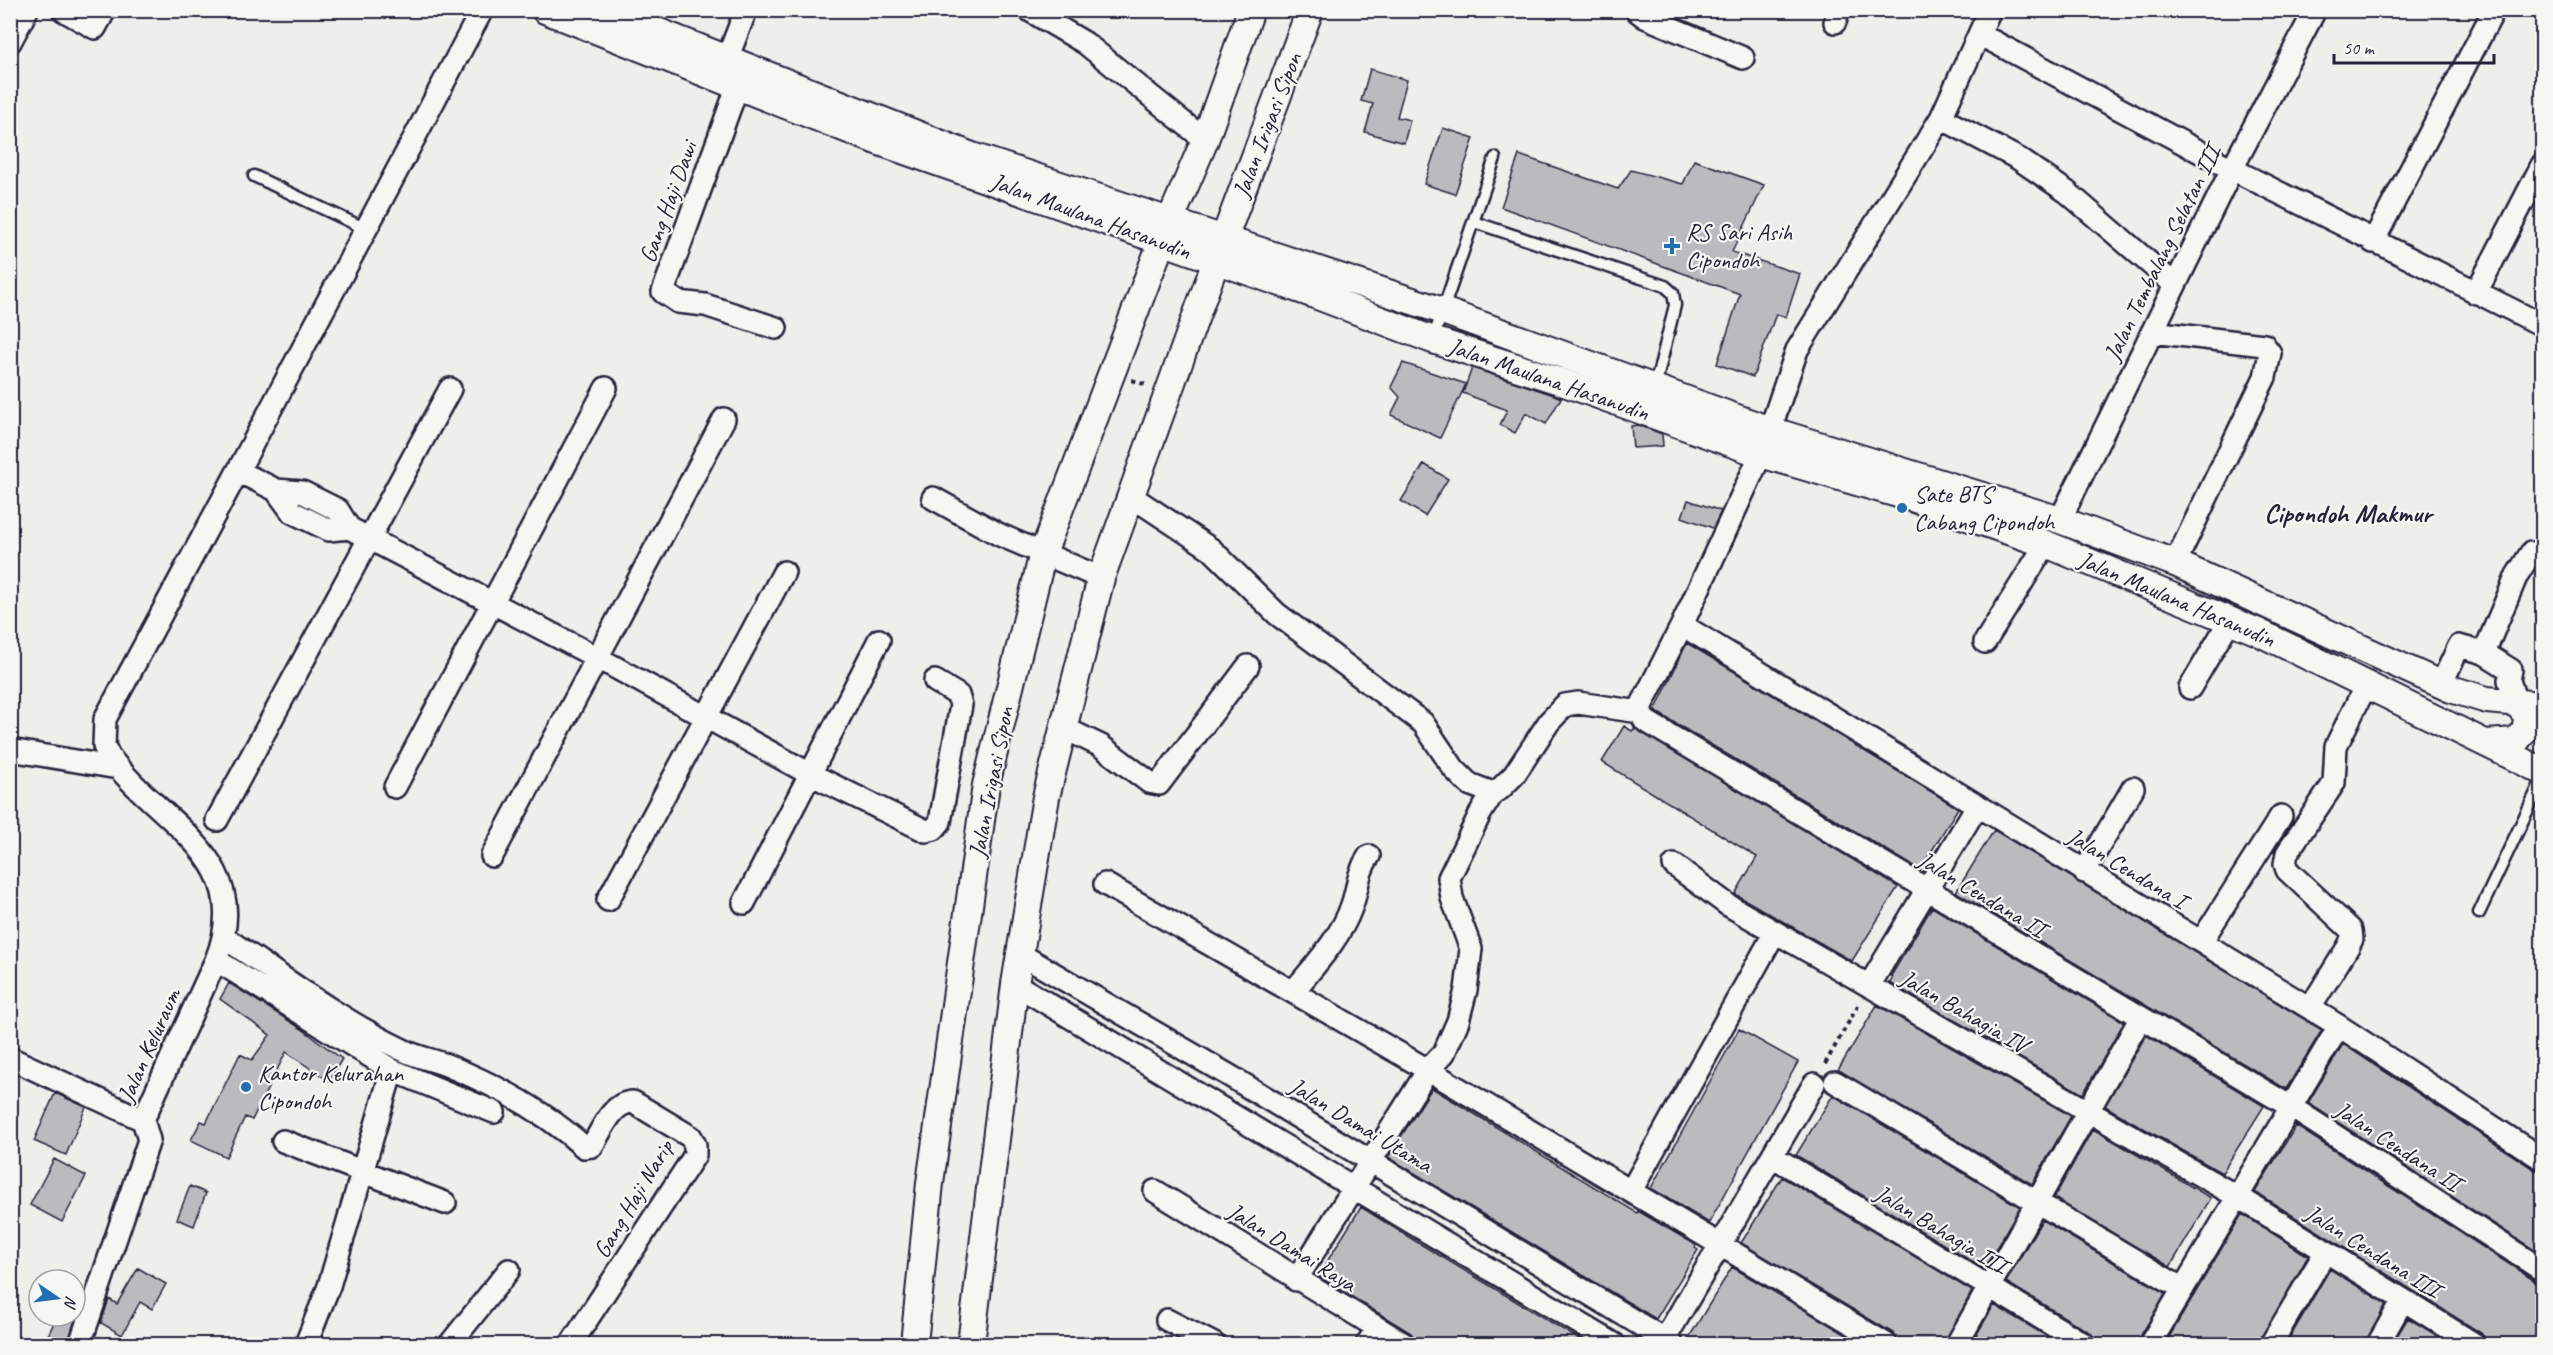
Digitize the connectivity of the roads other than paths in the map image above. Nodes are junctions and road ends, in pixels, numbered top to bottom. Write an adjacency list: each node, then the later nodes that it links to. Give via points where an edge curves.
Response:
1 (27, 10): 16 (street)
2 (63, 10): 3 (street, via 95,28)
3 (105, 10)
4 (545, 10): 19 (street, Jalan Maulana Hasanudin)
5 (604, 10): 17 (street, Jalan Maulana Hasanudin)
6 (746, 10): 17 (street)
7 (1029, 10): 21 (street, via 1085,43)
8 (1251, 10): 21 (street, Jalan Irigasi Sipon)
9 (1310, 10): 30 (street, Jalan Irigasi Sipon)
10 (1636, 10): 18 (street)
11 (1990, 10): 15 (street)
12 (2315, 10): 24 (street, Jalan Tembalang Selatan III)
13 (2494, 10): 29 (street)
14 (479, 18): 28 (street)
15 (1981, 35): 20 (street); 24 (street)
16 (10, 42)
17 (730, 52): 27 (street, Jalan Maulana Hasanudin, via 972,156)
18 (1743, 58)
19 (738, 85): 27 (street, Jalan Maulana Hasanudin, via 874,140); 35 (street, Gang Haji Dawi, via 663,292 678,302 705,305)
20 (1941, 118): 31 (street, via 2019,159 2067,192); 44 (street, via 1797,350)
21 (1200, 150): 27 (street, Jalan Irigasi Sipon)
22 (1495, 158): 26 (lane)
23 (2542, 165): 32 (street)
24 (2232, 169): 29 (street); 31 (street, Jalan Tembalang Selatan III)
25 (254, 176): 28 (lane)
26 (1474, 222): 33 (lane); 40 (lane, via 1665,285 1673,293 1675,305)
27 (1173, 228): 30 (street, Jalan Maulana Hasanudin); 53 (street, Jalan Irigasi Sipon)
28 (366, 229): 46 (street)
29 (2373, 242): 32 (street)
30 (1219, 243): 33 (street, Jalan Maulana Hasanudin); 38 (street, Jalan Maulana Hasanudin); 47 (street, Jalan Irigasi Sipon)
31 (2175, 285): 36 (street, Jalan Tembalang Selatan III)
32 (2476, 293): 34 (street)
33 (1445, 305): 37 (street, Jalan Maulana Hasanudin); 38 (lane)
34 (2542, 325)
35 (776, 328)
36 (2152, 332): 49 (street, Jalan Tembalang Selatan III); 54 (street, via 2264,345 2270,353 2265,377)
37 (1506, 334): 39 (street); 40 (street, Jalan Maulana Hasanudin)
38 (1433, 340): 39 (street, Jalan Maulana Hasanudin)
39 (1498, 361): 45 (street, Jalan Maulana Hasanudin)
40 (1655, 387): 44 (street, Jalan Maulana Hasanudin)
41 (606, 388): 57 (street)
42 (450, 389): 50 (street)
43 (724, 419): 63 (street)
44 (1772, 425): 45 (street); 49 (street, Jalan Maulana Hasanudin)
45 (1761, 454): 51 (street, Jalan Maulana Hasanudin, via 1915,499); 59 (street)
46 (238, 471): 50 (street, via 276,490 302,492 339,510 350,528); 77 (street, via 105,719 104,746)
47 (1131, 496): 56 (street, Jalan Irigasi Sipon); 83 (street, via 1211,549 1277,614 1423,723 1454,770 1469,784)
48 (933, 498): 53 (street, via 954,512)
49 (2060, 520): 51 (street); 54 (street, Jalan Maulana Hasanudin)
50 (372, 538): 57 (street); 86 (street)
51 (2046, 544): 58 (street, Jalan Maulana Hasanudin); 61 (street)
52 (2542, 554): 62 (street, via 2531,553 2517,575)
53 (1047, 555): 56 (street); 140 (street, Jalan Irigasi Sipon, via 986,785 930,1184)
54 (2175, 563): 67 (street, Jalan Maulana Hasanudin)
55 (784, 572): 72 (street)
56 (1098, 577): 73 (street, Jalan Irigasi Sipon)
57 (492, 603): 63 (street); 81 (street)
58 (2230, 620): 66 (street, Jalan Maulana Hasanudin); 68 (street)
59 (1682, 625): 71 (street); 84 (street, Jalan Cendana I)
60 (879, 640): 79 (street)
61 (1985, 642)
62 (2484, 653): 67 (street, via 2459,646); 69 (street, via 2511,670)
63 (598, 658): 72 (street); 87 (street)
64 (1248, 666): 73 (street, via 1159,784 1149,782 1101,746)
65 (935, 681): 79 (street, via 958,695 962,705 937,826 922,831)
66 (2367, 683): 75 (street, Jalan Maulana Hasanudin); 104 (street, via 2336,746 2334,783 2287,853 2285,864 2351,930 2348,947)
67 (2441, 685): 69 (street, Jalan Maulana Hasanudin, via 2487,700)
68 (2190, 688)
69 (2516, 703): 70 (street, Jalan Maulana Hasanudin, via 2530,704); 75 (street, via 2528,716 2524,730 2516,741)
70 (2542, 711)
71 (1640, 712): 83 (street, via 1578,703 1565,705 1514,775); 92 (street, Jalan Cendana II, via 1651,726)
72 (707, 717): 79 (street); 93 (street)
73 (1064, 728): 99 (street, Jalan Irigasi Sipon, via 1046,797)
74 (2542, 732): 78 (street, via 2534,745)
75 (2487, 743): 78 (street, Jalan Maulana Hasanudin)
76 (10, 750): 77 (street)
77 (118, 768): 97 (street, Jalan Keluraum, via 199,848 223,885 227,909)
78 (2542, 770)
79 (810, 774): 94 (street)
80 (2542, 780): 95 (lane)
81 (395, 787)
82 (2133, 788): 90 (street)
83 (1493, 793): 109 (street, via 1459,852 1449,878 1452,898 1471,949 1458,1021 1444,1053)
84 (1977, 806): 90 (street, Jalan Cendana I); 92 (street)
85 (2281, 816): 98 (street)
86 (217, 820)
87 (492, 856)
88 (1369, 856): 103 (street, via 1358,877 1351,909)
89 (1674, 865): 96 (street, Jalan Bahagia IV)
90 (2084, 872): 98 (street, Jalan Cendana I)
91 (1105, 884): 103 (street)
92 (1927, 890): 102 (street); 105 (street, Jalan Cendana II)
93 (608, 900)
94 (744, 903)
95 (2479, 913)
96 (1774, 932): 102 (street, Jalan Bahagia IV); 121 (street)
97 (225, 938): 100 (street, Jalan Keluraum); 139 (street, Gang Haji Narip, via 361,1029 526,1102 584,1147 592,1146 623,1102 633,1102 691,1137 696,1150)
98 (2201, 942): 104 (street, Jalan Cendana I)
99 (1020, 954): 101 (street, Jalan Irigasi Sipon); 117 (street, Jalan Damai Utama)
100 (216, 960): 108 (street); 113 (street, Jalan Keluraum)
101 (1015, 984): 119 (street); 141 (street, Jalan Irigasi Sipon)
102 (1869, 986): 111 (street, Jalan Bahagia IV)
103 (1293, 992): 109 (street)
104 (2310, 1008): 106 (street, Jalan Cendana I)
105 (2140, 1019): 110 (street, Jalan Cendana II); 111 (street)
106 (2339, 1026): 110 (street); 116 (street, Jalan Cendana I)
107 (10, 1058): 113 (street)
108 (392, 1070): 112 (street); 118 (street)
109 (1428, 1070): 117 (street); 121 (street)
110 (2291, 1107): 122 (street); 128 (street, Jalan Cendana II)
111 (2088, 1111): 122 (street, Jalan Bahagia IV); 124 (street)
112 (494, 1112)
113 (143, 1120): 136 (street, Jalan Keluraum, via 149,1140)
114 (283, 1141): 118 (street)
115 (1772, 1156): 124 (street, via 1823,1080); 125 (street); 130 (street, Jalan Bahagia III)
116 (2542, 1159)
117 (1371, 1161): 119 (street); 135 (street, Jalan Damai Utama)
118 (362, 1171): 123 (street); 137 (street, via 329,1286)
119 (1354, 1188): 129 (street); 144 (street)
120 (1155, 1191): 129 (street, Jalan Damai Raya)
121 (1630, 1191): 125 (street)
122 (2239, 1197): 126 (street, Jalan Cendana III); 131 (street)
123 (445, 1203)
124 (2037, 1203): 130 (street); 131 (street)
125 (1720, 1245): 135 (street); 145 (street)
126 (2326, 1251): 132 (street, Jalan Cendana III); 149 (street)
127 (509, 1270): 138 (street)
128 (2542, 1270)
129 (1296, 1280): 134 (street, Jalan Damai Raya)
130 (1989, 1288): 146 (street); 147 (street, Jalan Bahagia III)
131 (2183, 1289): 148 (street)
132 (2403, 1300): 150 (street); 151 (street, Jalan Cendana III)
133 (1167, 1320): 142 (street)
134 (1372, 1336): 143 (street, Jalan Damai Raya)
135 (1666, 1343)
136 (80, 1344)
137 (306, 1344)
138 (450, 1344)
139 (571, 1344)
140 (914, 1344)
141 (971, 1344)
142 (1214, 1344)
143 (1404, 1344)
144 (1614, 1344)
145 (1886, 1344)
146 (1957, 1344)
147 (2084, 1344)
148 (2150, 1344)
149 (2271, 1344)
150 (2378, 1344)
151 (2474, 1344)

